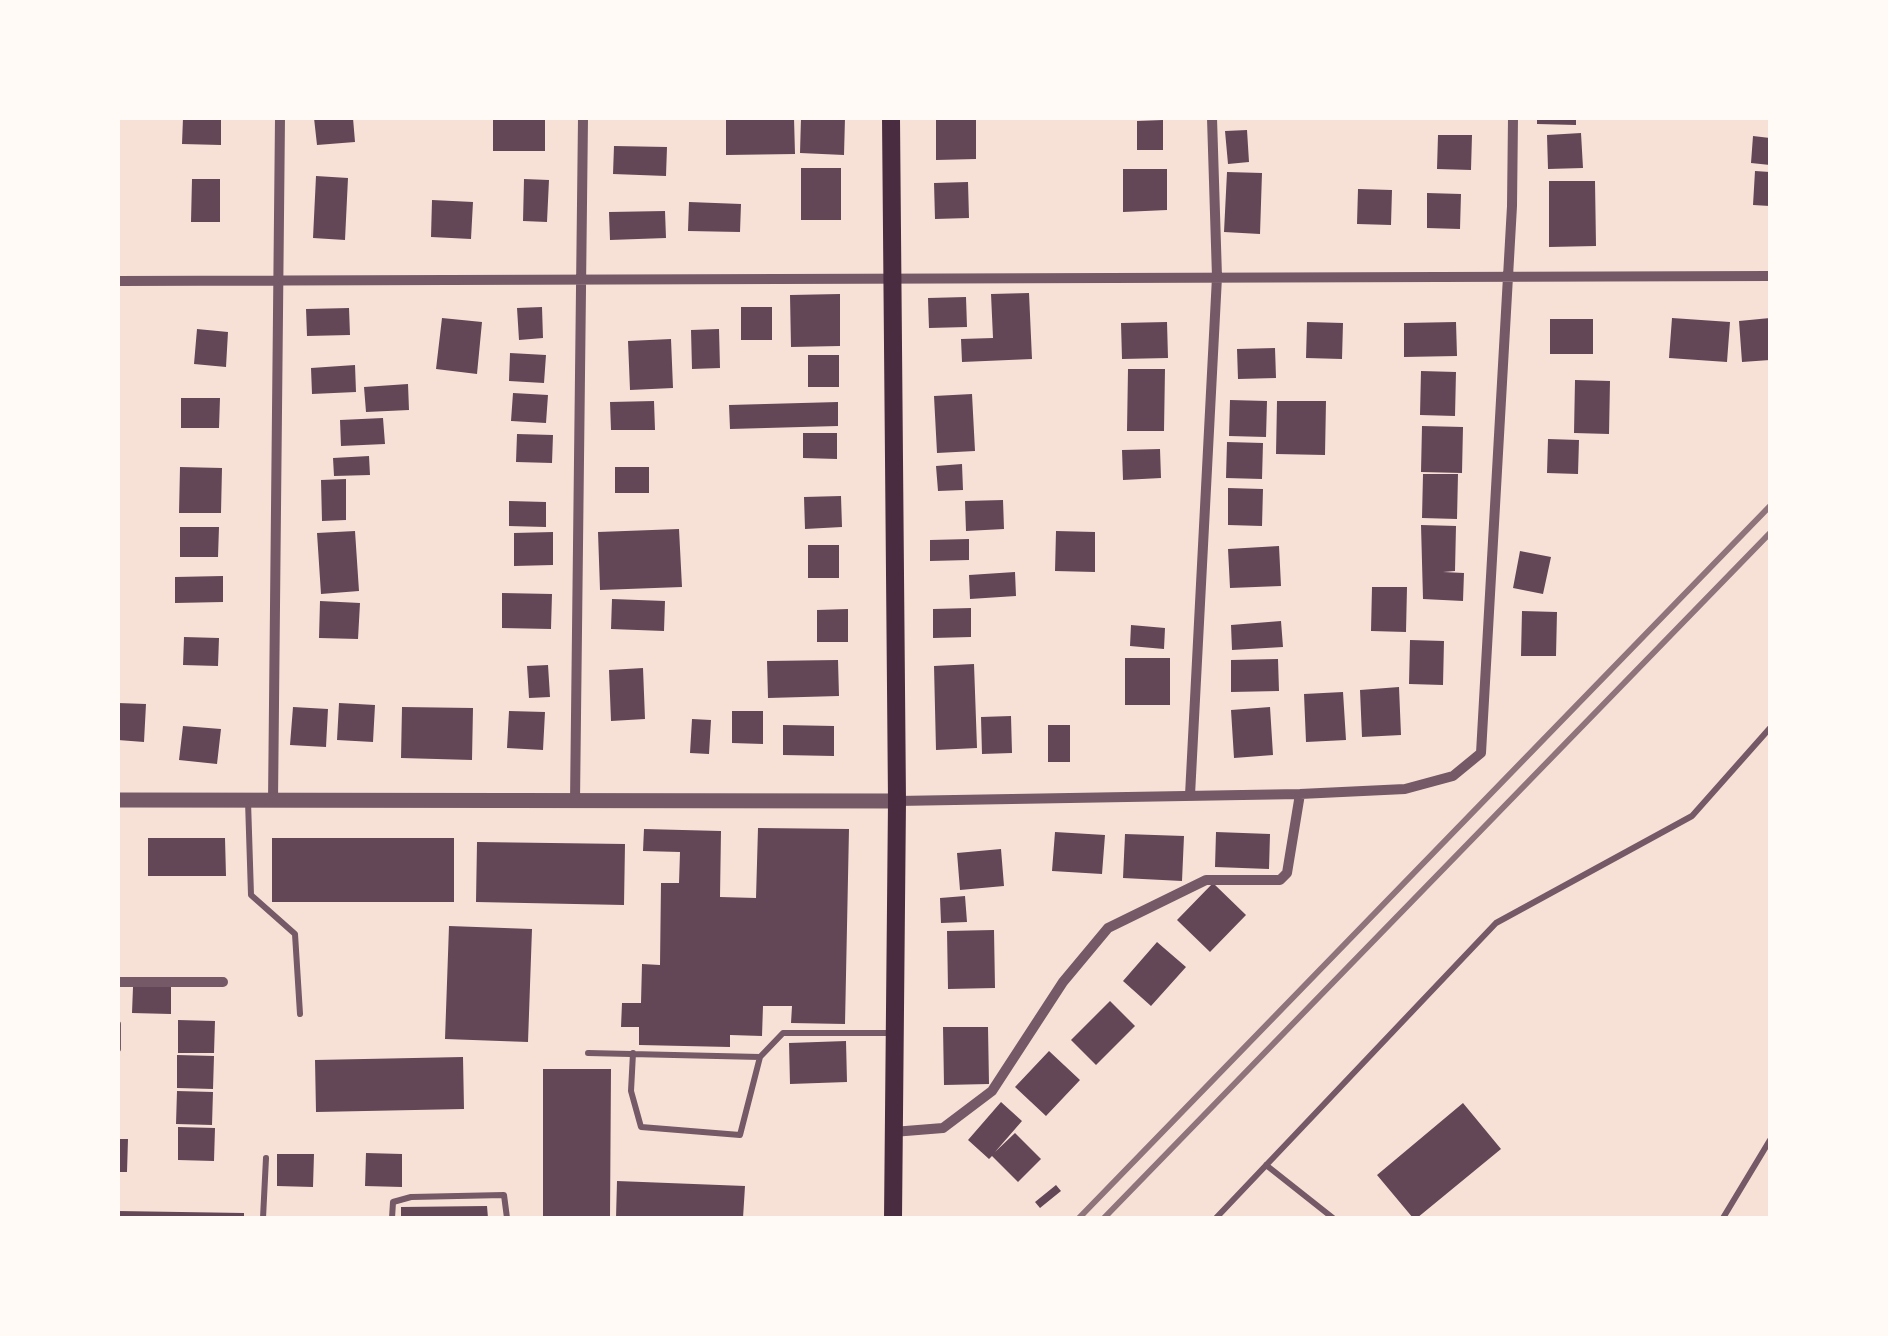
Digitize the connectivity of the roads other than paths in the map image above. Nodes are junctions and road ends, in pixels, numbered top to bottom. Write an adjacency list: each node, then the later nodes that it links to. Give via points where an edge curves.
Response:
1 (280, 118): 11 (street)
2 (583, 118): 10 (street)
3 (890, 118): 9 (main road)
4 (1212, 118): 7 (street)
5 (1512, 118): 8 (street)
6 (1770, 276): 8 (street)
7 (1217, 277): 8 (street); 9 (street); 14 (street)
8 (1508, 277): 15 (street, via 1481,752 1453,776 1405,789)
9 (892, 278): 10 (street); 20 (main road)
10 (582, 279): 11 (street); 19 (street)
11 (279, 281): 12 (street); 18 (street)
12 (118, 282)
13 (1770, 728): 33 (lane, via 1692,816 1496,923)
14 (1190, 794): 15 (street); 20 (street)
15 (1300, 794): 30 (street, via 1287,874 1280,880 1206,880 1108,928 1062,982 992,1091 943,1128)
16 (118, 800): 17 (street)
17 (248, 800): 18 (street); 23 (lane, via 251,895 295,934)
18 (273, 801): 19 (street)
19 (575, 801): 20 (street)
20 (896, 801): 25 (main road)
21 (118, 982): 22 (street)
22 (223, 982)
23 (300, 1014)
24 (118, 1024): 26 (lane)
25 (894, 1032): 29 (lane, via 783,1033); 30 (main road)
26 (118, 1049)
27 (588, 1052): 28 (lane)
28 (633, 1054): 29 (lane); 29 (lane, via 631,1091 641,1127 740,1135)
29 (760, 1057)
30 (893, 1132): 37 (main road)
31 (1770, 1140): 40 (lane)
32 (266, 1158): 34 (lane)
33 (1266, 1165): 38 (lane); 39 (lane)
34 (264, 1218)
35 (392, 1218): 36 (lane, via 393,1202 412,1196 504,1195)
36 (506, 1218)
37 (894, 1218)
38 (1216, 1218)
39 (1333, 1218)
40 (1723, 1218)

